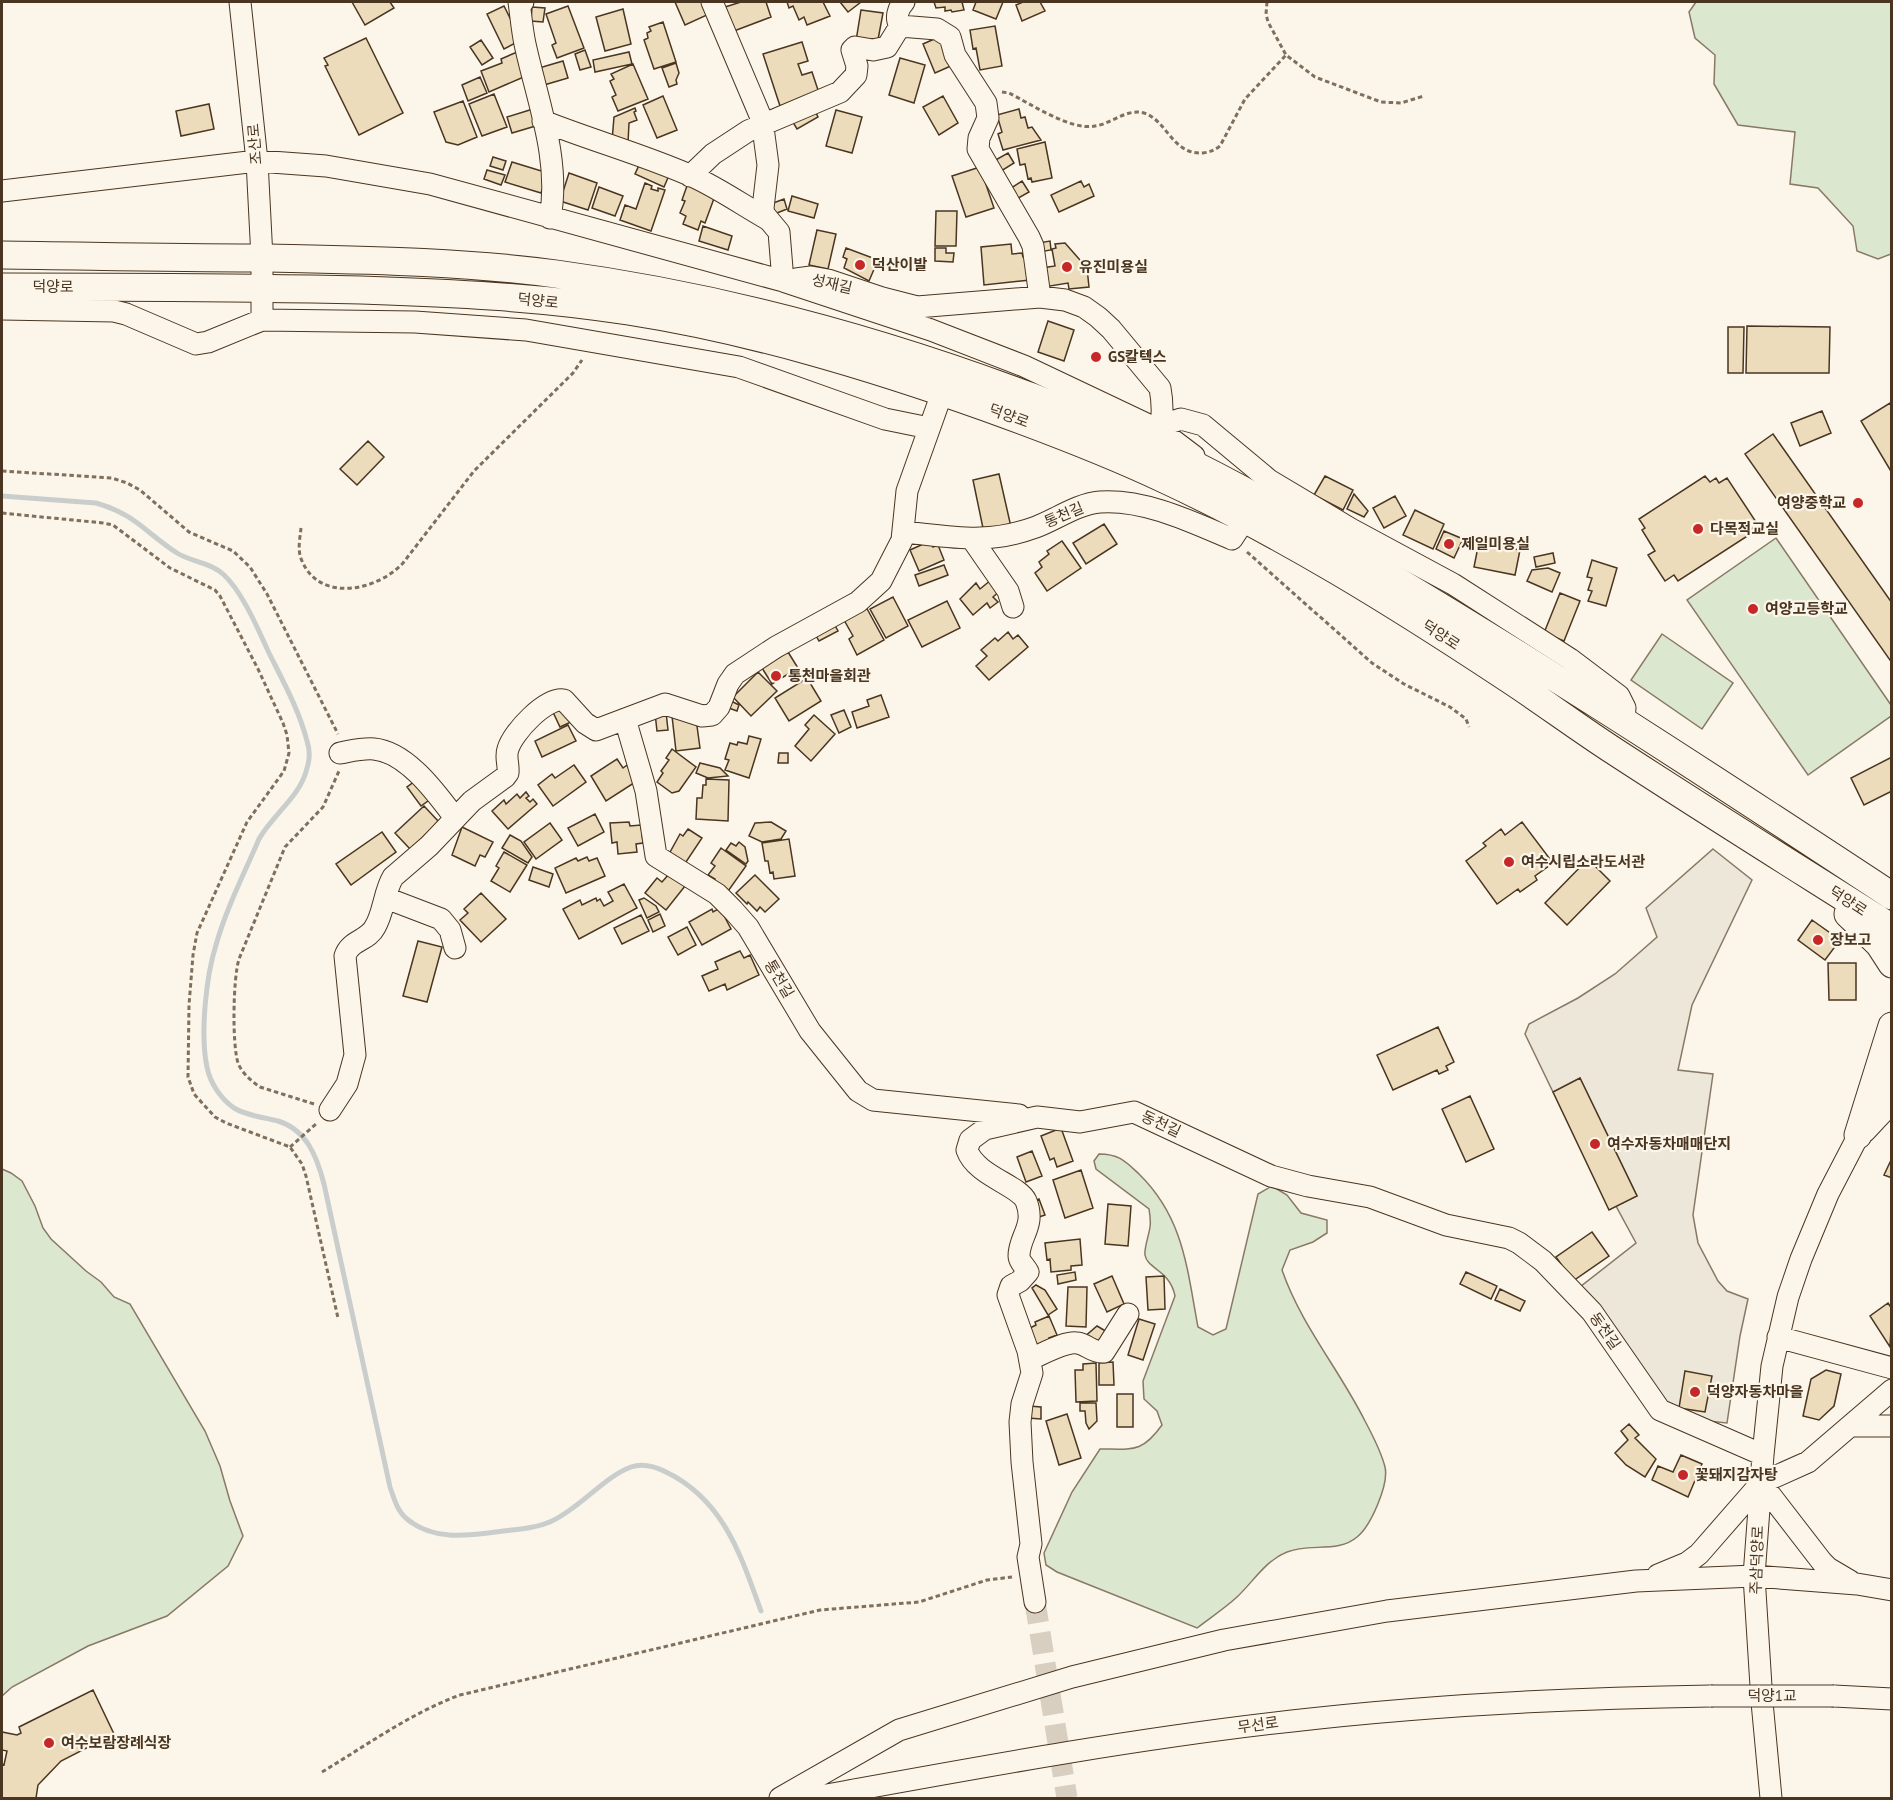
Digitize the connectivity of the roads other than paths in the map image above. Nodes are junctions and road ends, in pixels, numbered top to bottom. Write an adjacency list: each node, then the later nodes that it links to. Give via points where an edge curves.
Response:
1 (240, 2): 8 (street, 조산로)
2 (520, 2): 6 (street, via 524,42)
3 (712, 2): 7 (street)
4 (904, 2): 5 (street, via 898,16)
5 (900, 26): 7 (street, via 887,47 852,50 856,75 840,92); 18 (street, via 927,27 947,34 983,95 988,118 978,149 1033,246)
6 (543, 121): 9 (street); 11 (street, via 552,176)
7 (763, 124): 9 (street, via 730,142); 12 (street, via 768,165 763,208)
8 (257, 160): 10 (street, 덕양로); 11 (street, 덕양로, via 326,166 430,184); 14 (street, 조산로)
9 (690, 176): 12 (street)
10 (2, 191)
11 (550, 218): 15 (street, 덕양로)
12 (769, 220): 15 (street, via 781,239)
13 (2, 255): 14 (main road, 덕양로)
14 (262, 258): 17 (street, 조산로); 21 (main road, 덕양로, via 379,260 554,273 746,309)
15 (783, 281): 18 (street, 성재길, via 819,278 917,307); 24 (street, 덕양로, via 931,330 1024,366)
16 (2, 287): 17 (main road, 덕양로)
17 (262, 287): 20 (street, 조산로); 22 (main road, 덕양로, via 480,295 629,311 852,362)
18 (1040, 297): 24 (street, 성재길, via 1084,307 1111,329 1155,380 1162,396)
19 (2, 309): 20 (street, via 114,311 196,344)
20 (262, 320): 23 (street, via 449,324 526,330 739,368 885,419)
21 (952, 367): 22 (street); 24 (main road, 덕양로, via 1119,430)
22 (942, 392): 23 (street); 25 (main road, 덕양로, via 1166,479)
23 (929, 428): 26 (street, via 907,491)
24 (1157, 438): 30 (main road, 덕양로); 30 (street, via 1169,423 1181,419 1209,429 1269,480 1454,584 1569,659 1619,696 1625,708)
25 (1238, 529): 27 (street, 통천길, via 1106,501 1086,504 1036,527 997,538); 31 (main road, 덕양로, via 1373,592)
26 (904, 531): 27 (street, 통천길); 29 (street, via 876,587 858,602 740,670 731,678 712,715 702,716 665,704)
27 (972, 539): 28 (street, via 1008,591)
28 (1013, 607)
29 (625, 719): 33 (street, via 596,730 564,700 555,700 527,720 515,735 507,750 509,769 505,777); 44 (street, 통천길, via 646,791 656,855 717,894 734,910 810,1031 858,1091 873,1100)
30 (1624, 720): 31 (main road); 35 (main road, 덕양로)
31 (1611, 749): 34 (main road, 덕양로)
32 (340, 753): 33 (street, via 374,749 394,756 428,782)
33 (455, 818): 36 (street, via 393,877)
34 (1804, 872): 37 (main road, 덕양로); 39 (main road, via 1879,944)
35 (1892, 896)
36 (386, 898): 38 (street, via 441,919 450,930); 43 (street, via 375,928 350,946 345,956 355,1055 347,1084)
37 (1892, 928)
38 (455, 948)
39 (1892, 964)
40 (1892, 1026): 45 (main road)
41 (1892, 1080): 45 (street, 주삼덕양로)
42 (1892, 1098): 45 (main road)
43 (327, 1113)
44 (1037, 1117): 48 (street, 동천길, via 985,1129 970,1140 967,1150 972,1160 1025,1201 1029,1226 1019,1256 1028,1272 1011,1286 1008,1295); 53 (street, 동천길, via 1080,1122 1134,1112 1271,1176 1370,1197 1446,1225 1519,1242 1592,1312 1660,1410)
45 (1858, 1135): 47 (street, 주삼덕양로, via 1801,1259)
46 (1128, 1314): 48 (street, via 1104,1352 1074,1343)
47 (1778, 1337): 49 (street); 53 (street, 주삼덕양로)
48 (1030, 1359): 59 (street, 동천길, via 1032,1377 1020,1422 1031,1544 1028,1557)
49 (1892, 1368)
50 (1892, 1390): 51 (street)
51 (1851, 1426): 52 (street); 54 (street, via 1808,1462)
52 (1892, 1426)
53 (1763, 1455): 54 (street, 주삼덕양로)
54 (1761, 1483): 55 (street, 주삼덕양로); 56 (street, via 1699,1554 1673,1570); 57 (street, via 1828,1568)
55 (1754, 1576): 56 (street); 57 (street); 64 (street, 주삼덕양로)
56 (1636, 1581): 62 (street, via 1387,1611 1224,1640 1072,1677 899,1730)
57 (1857, 1584): 58 (street)
58 (1892, 1590)
59 (1035, 1602)
60 (1711, 1696): 61 (street, 덕양1교, bridge); 63 (street, 무선로, via 1515,1702 1290,1721 1029,1758)
61 (1892, 1699)
62 (780, 1798)
63 (810, 1798)
64 (1771, 1798)

